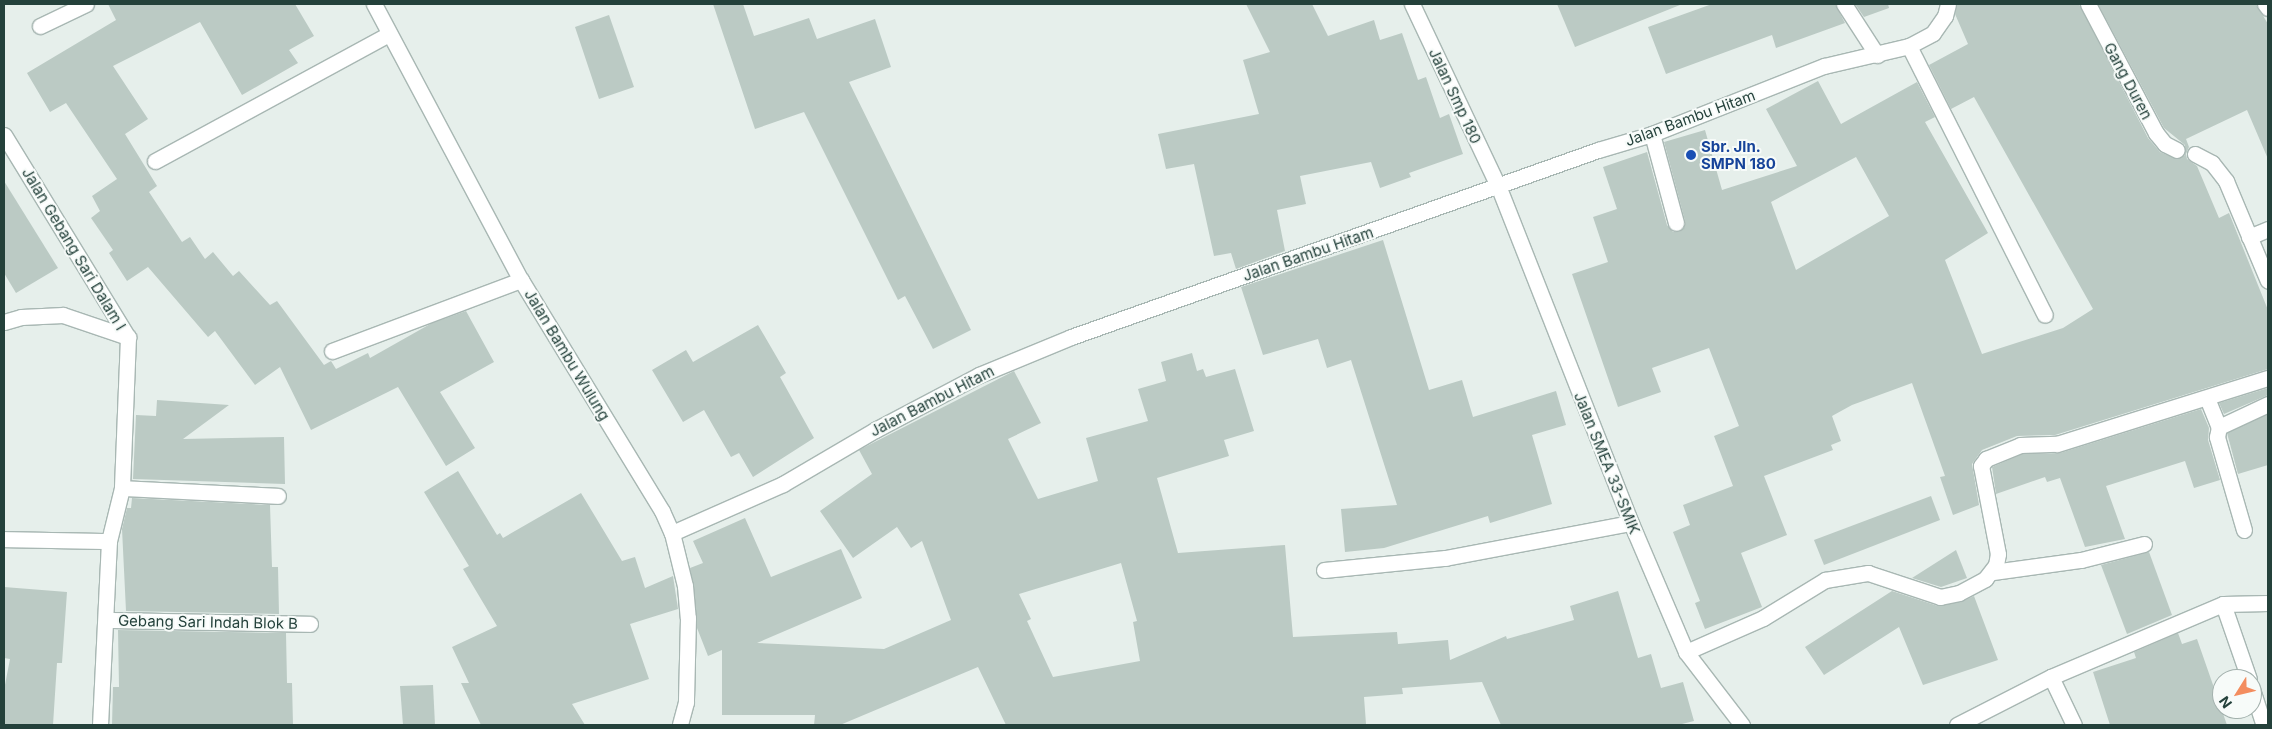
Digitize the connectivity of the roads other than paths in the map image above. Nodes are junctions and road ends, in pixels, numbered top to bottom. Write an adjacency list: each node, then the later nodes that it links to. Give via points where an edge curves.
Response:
1 (86, 4): 9 (street)
2 (374, 4): 10 (street, Jalan Bambu Wulung)
3 (1412, 4): 18 (street, Jalan Smp 180)
4 (1844, 4): 12 (street)
5 (1948, 4): 11 (street, Jalan Bambu Hitam, via 1945,16 1933,33)
6 (2088, 4): 15 (street, Gang Duren, via 2156,133 2165,144)
7 (2265, 4): 8 (street)
8 (2268, 8)
9 (40, 26)
10 (390, 34): 17 (street); 22 (street, Jalan Bambu Wulung)
11 (1909, 46): 12 (street, Jalan Bambu Hitam); 24 (street)
12 (1877, 55): 14 (street, Jalan Bambu Hitam, via 1824,66)
13 (4, 134): 26 (street, Jalan Gebang Sari Dalam I)
14 (1652, 134): 18 (street, Jalan Bambu Hitam, via 1598,150); 19 (street)
15 (2177, 150)
16 (2195, 154): 21 (street, via 2206,158 2219,170)
17 (155, 161)
18 (1498, 188): 34 (street, Jalan SMEA 33-SMIK); 36 (street, Jalan Bambu Hitam, via 1071,337 979,375 874,430 783,484)
19 (1676, 223)
20 (2268, 229): 21 (street)
21 (2249, 237): 23 (street)
22 (521, 280): 27 (street); 36 (street, Jalan Bambu Wulung)
23 (2268, 281)
24 (2045, 315)
25 (4, 322): 26 (street, via 21,317 63,315)
26 (128, 337): 32 (street, Jalan Gebang Sari Dalam I)
27 (332, 351)
28 (2268, 378): 29 (street)
29 (2207, 398): 31 (street); 41 (street, via 2057,444 2020,445 1986,459 1981,466 1982,480 1998,554)
30 (2268, 404): 31 (street)
31 (2219, 427): 35 (street, via 2217,437)
32 (122, 488): 33 (street); 38 (street, Jalan Gebang Sari Dalam I)
33 (278, 496)
34 (1631, 523): 40 (street, via 1445,558); 46 (street, Jalan SMEA 33-SMIK)
35 (2244, 530)
36 (672, 533): 50 (street, Jalan Bambu Wulung, via 685,586 688,618 686,702)
37 (4, 539): 38 (street)
38 (109, 541): 44 (street, Jalan Gebang Sari Dalam I)
39 (2144, 544): 41 (street, via 2080,560)
40 (1324, 570)
41 (1993, 572): 46 (street, via 1959,593 1940,596 1868,573 1825,580 1763,618)
42 (2268, 603): 43 (street)
43 (2223, 604): 47 (street); 48 (street)
44 (107, 620): 45 (street, Gebang Sari Indah Blok B); 49 (street, Jalan Gebang Sari Dalam I)
45 (310, 624)
46 (1686, 652): 51 (street, Jalan SMEA 33-SMIK)
47 (2246, 669)
48 (2051, 677): 52 (street); 53 (street)
49 (100, 725)
50 (680, 725)
51 (1742, 725)
52 (1957, 725)
53 (2074, 725)

